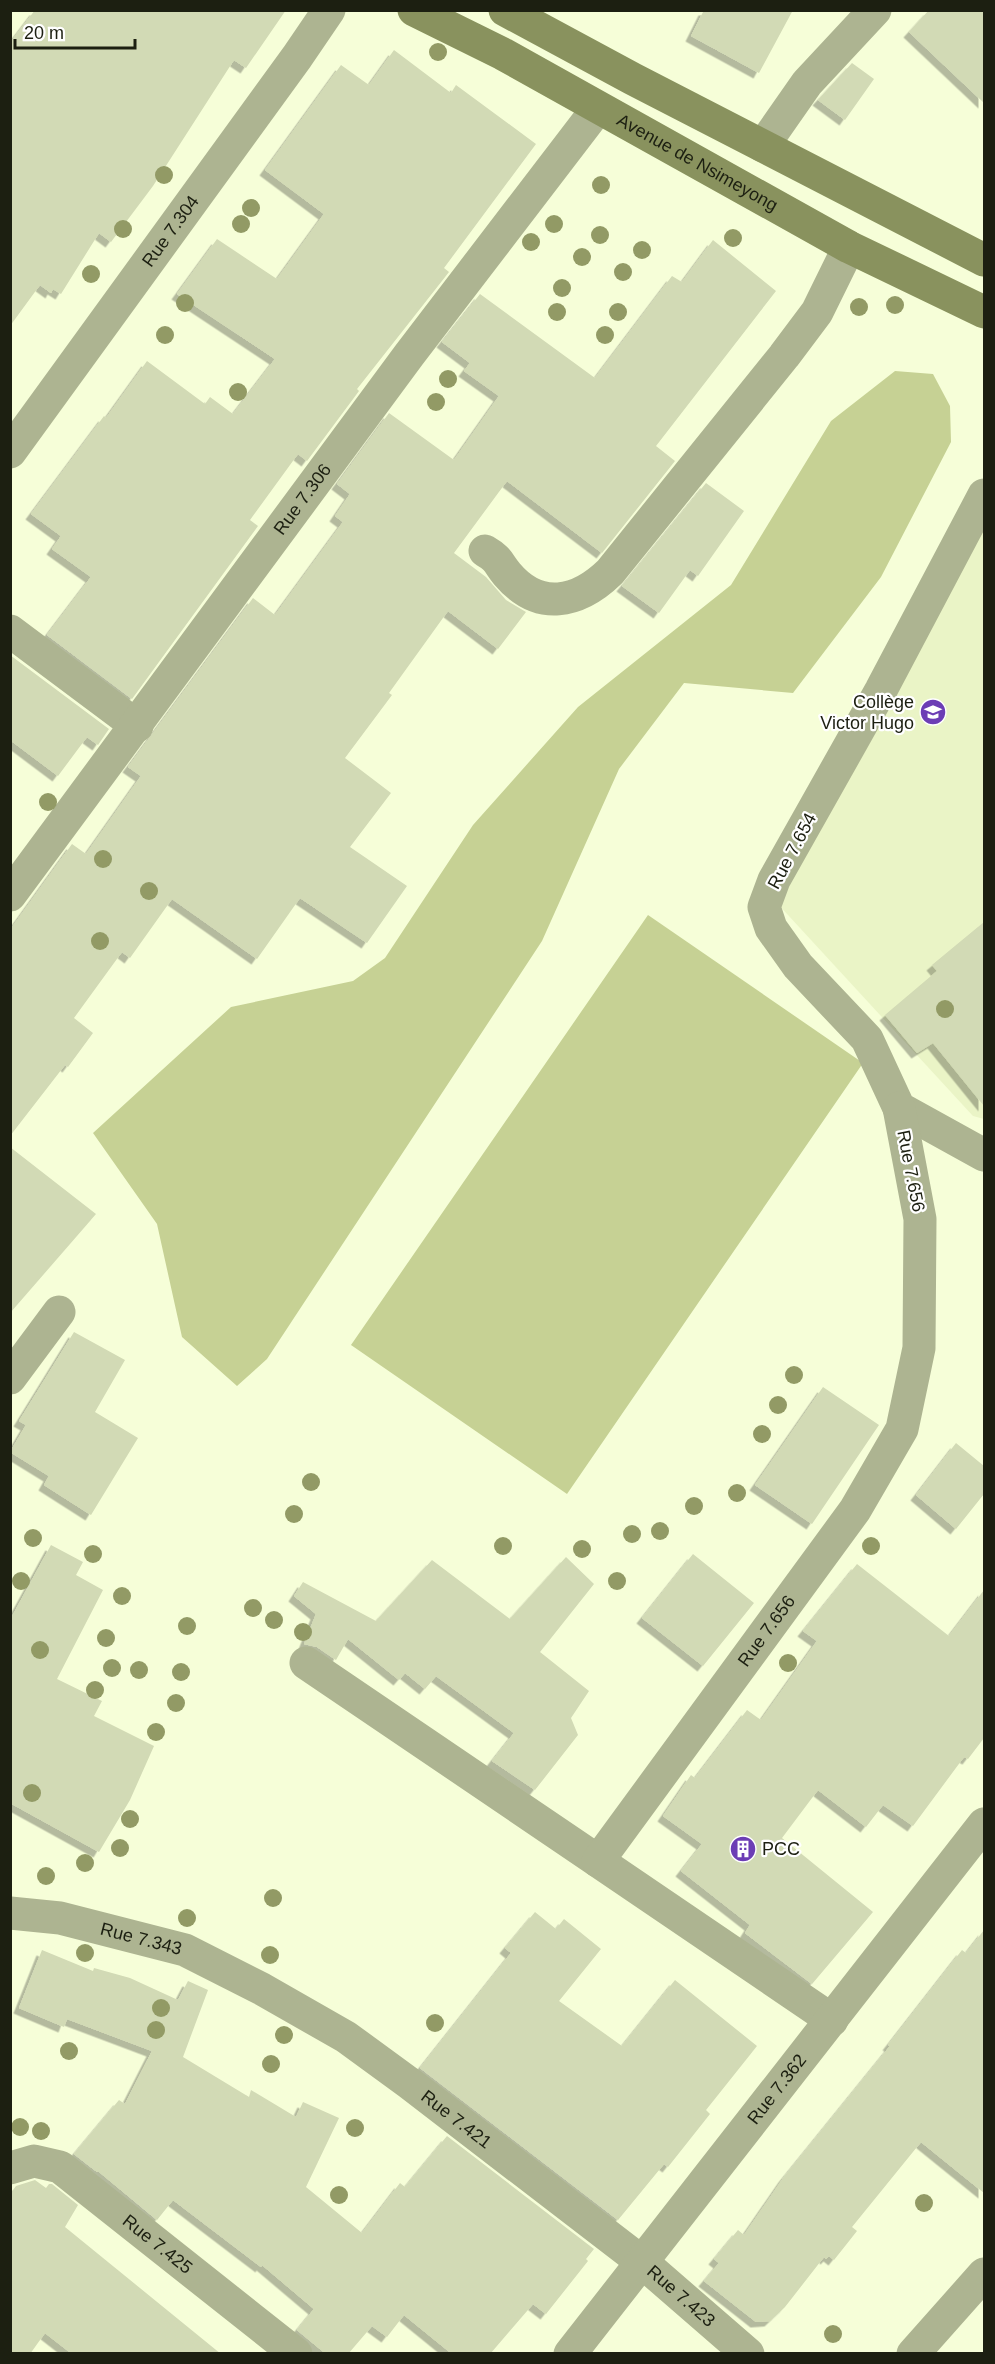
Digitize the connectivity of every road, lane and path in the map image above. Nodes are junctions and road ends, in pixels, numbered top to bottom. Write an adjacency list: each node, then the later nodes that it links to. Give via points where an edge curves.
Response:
1 (328, 10): 10 (street, Rue 7.304)
2 (414, 10): 5 (main road, Avenue de Nsimeyong, via 503,54)
3 (505, 10): 6 (main road)
4 (875, 10): 6 (street, via 807,83)
5 (598, 108): 7 (main road, Avenue de Nsimeyong); 14 (street, Rue 7.306, via 409,355)
6 (763, 146): 8 (main road)
7 (849, 247): 9 (main road, Avenue de Nsimeyong); 12 (street, via 817,312 594,587 551,600 533,597 508,575 497,558)
8 (984, 260)
9 (984, 312)
10 (10, 452)
11 (984, 495): 16 (street, Rue 7.654, via 774,880 764,907 771,928 798,966 867,1039)
12 (485, 551)
13 (10, 631): 14 (street)
14 (137, 726): 15 (street, Rue 7.306)
15 (10, 895)
16 (899, 1108): 17 (street); 22 (street, Rue 7.656, via 920,1219 919,1348 902,1429 855,1510)
17 (984, 1155)
18 (59, 1312): 19 (street)
19 (10, 1378)
20 (306, 1663): 22 (street)
21 (984, 1824): 25 (street, Rue 7.362)
22 (598, 1861): 25 (street)
23 (10, 1913): 24 (street, Rue 7.343, via 60,1918 185,1950)
24 (262, 1989): 27 (street, Rue 7.421, via 355,2044)
25 (832, 2020): 27 (street, Rue 7.362)
26 (10, 2168): 29 (street, Rue 7.425, via 34,2161 60,2167)
27 (642, 2262): 30 (street, Rue 7.362); 31 (street, Rue 7.423)
28 (984, 2274): 32 (street)
29 (296, 2354)
30 (570, 2354)
31 (748, 2354)
32 (913, 2354)

